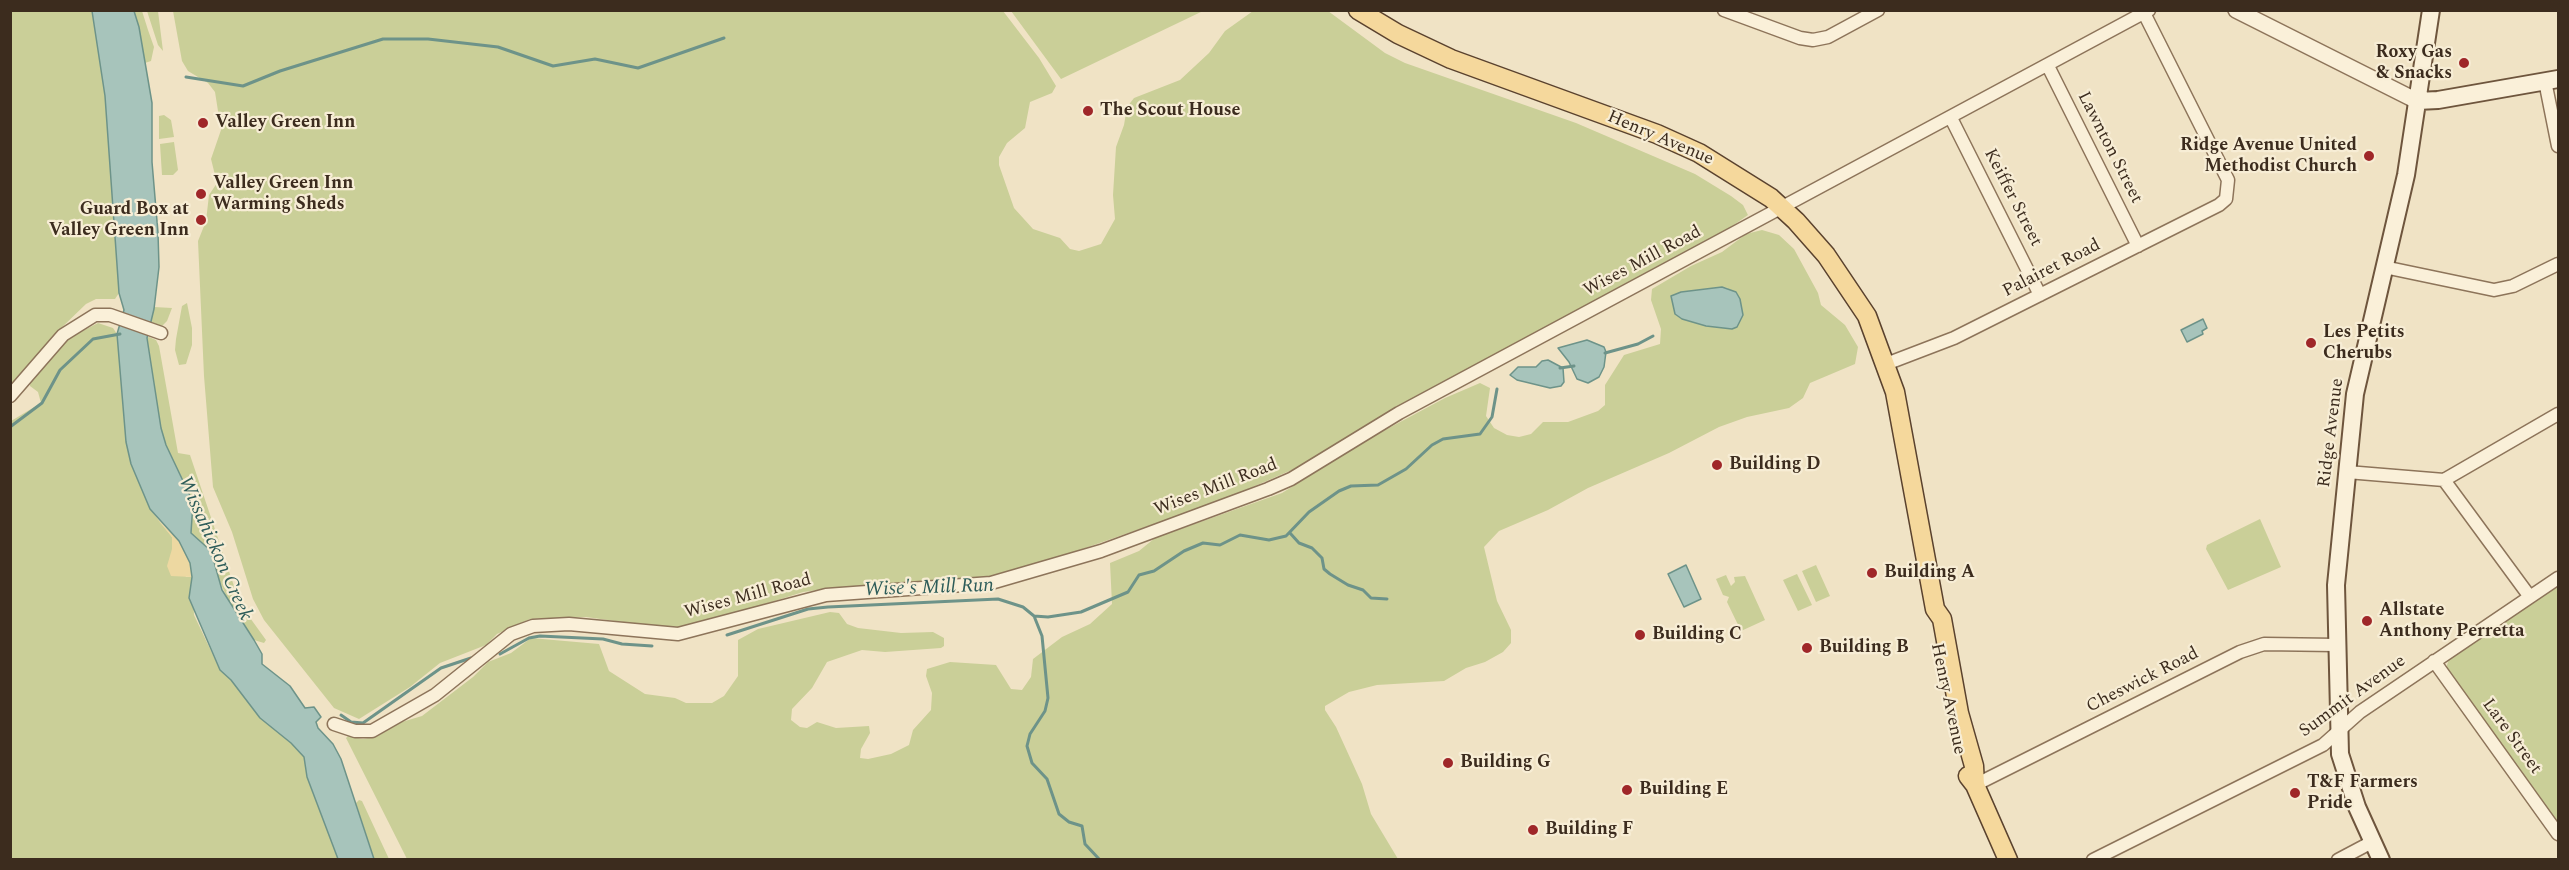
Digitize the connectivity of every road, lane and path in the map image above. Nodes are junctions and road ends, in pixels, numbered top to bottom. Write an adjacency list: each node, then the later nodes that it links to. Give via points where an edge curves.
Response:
1 (1358, 10): 12 (main road, Henry Avenue, via 1451,58 1680,143 1738,175)
2 (1724, 10): 3 (street, via 1813,40 1828,37)
3 (1878, 10)
4 (2236, 10): 9 (street)
5 (2431, 10): 9 (main road, Ridge Avenue)
6 (2147, 12): 7 (street, Wises Mill Road); 13 (street, Palairet Road, via 2228,180 2228,195 2219,205)
7 (2048, 66): 10 (street, Wises Mill Road); 13 (street, Lawnton Street)
8 (2552, 80): 9 (main road, via 2438,100); 11 (street)
9 (2417, 100): 15 (main road, Ridge Avenue, via 2403,189)
10 (1951, 118): 12 (street, Wises Mill Road); 16 (street, Keiffer Street)
11 (2559, 146)
12 (1782, 208): 18 (main road, Henry Avenue, via 1811,237 1849,287); 27 (street, Wises Mill Road, via 1390,418 1280,484 1116,545 991,583 826,595 686,633 569,624 532,626 511,634 435,695 372,730 355,731)
13 (2138, 246): 16 (street, Palairet Road)
14 (2559, 264): 15 (street, via 2513,286 2494,290)
15 (2384, 267): 21 (main road, Ridge Avenue, via 2357,383)
16 (2040, 295): 18 (street, Palairet Road, via 1943,343)
17 (160, 333): 19 (street, via 110,315 95,315 70,330)
18 (1886, 364): 29 (main road, Henry Avenue, via 1898,404 1935,609 1942,619)
19 (10, 396)
20 (2559, 414): 22 (street)
21 (2347, 472): 22 (street); 25 (main road, Ridge Avenue, via 2337,577)
22 (2444, 480): 24 (street)
23 (2559, 578): 24 (street, Summit Avenue)
24 (2530, 597): 26 (street, Summit Avenue)
25 (2336, 645): 28 (main road, Ridge Avenue); 29 (street, Cheswick Road, via 2264,645 2240,652)
26 (2434, 661): 28 (street, Summit Avenue); 30 (street, Lare Street)
27 (334, 724)
28 (2338, 731): 31 (main road, Ridge Avenue, via 2345,776); 33 (street, Summit Avenue, via 2324,745)
29 (1975, 785): 32 (main road, Henry Avenue)
30 (2559, 834)
31 (2373, 842): 34 (street); 35 (main road, Ridge Avenue)
32 (2008, 860)
33 (2093, 860)
34 (2338, 860)
35 (2381, 860)

